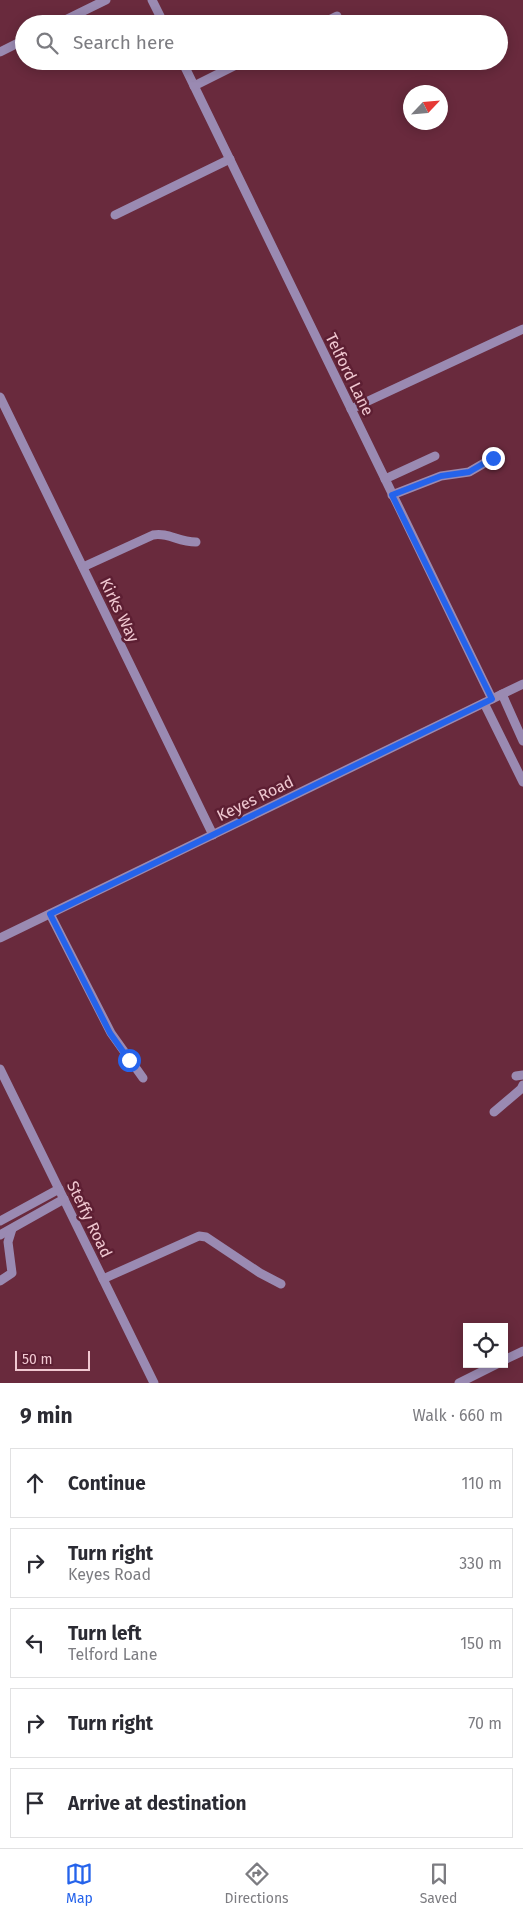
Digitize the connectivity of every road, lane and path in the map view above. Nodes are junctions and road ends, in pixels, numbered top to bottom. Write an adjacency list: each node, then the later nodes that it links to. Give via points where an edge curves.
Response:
1 (106, 0): 3 (street)
2 (152, 0): 4 (street)
3 (75, 15)
4 (160, 15)
5 (15, 44): 6 (street)
6 (0, 52)
7 (186, 70): 9 (street, Telford Lane)
8 (226, 70): 9 (street)
9 (194, 86): 10 (street, Telford Lane)
10 (230, 159): 11 (street); 14 (street, Telford Lane)
11 (115, 215)
12 (523, 328): 14 (street)
13 (0, 397): 20 (street, Kirks Way)
14 (350, 409): 17 (street, Telford Lane)
15 (435, 456): 17 (street)
16 (493, 458): 18 (street, via 469,472 441,476)
17 (384, 479): 18 (street, Telford Lane)
18 (392, 495): 23 (street, Telford Lane)
19 (196, 542): 20 (street, via 153,535)
20 (83, 568): 26 (street, Kirks Way)
21 (523, 684): 22 (street, Keyes Road)
22 (502, 694): 23 (street, Keyes Road); 24 (street)
23 (488, 701): 25 (street, Telford Lane); 26 (street, Keyes Road)
24 (523, 740)
25 (523, 782)
26 (213, 835): 27 (street, Keyes Road)
27 (50, 914): 28 (street, Keyes Road); 30 (street, via 110,1033)
28 (0, 938)
29 (0, 1069): 31 (street, Steffy Road)
30 (143, 1078)
31 (3, 1083): 34 (street, Steffy Road)
32 (523, 1085): 33 (street)
33 (494, 1112)
34 (59, 1189): 35 (street, Steffy Road); 36 (street)
35 (64, 1199): 37 (street); 39 (street, Steffy Road)
36 (0, 1221)
37 (12, 1229): 38 (street); 40 (street, via 8,1242 12,1273)
38 (0, 1235)
39 (103, 1279): 41 (street, via 189,1240 206,1236); 45 (street, Steffy Road)
40 (0, 1282)
41 (281, 1284)
42 (523, 1351): 43 (street)
43 (508, 1358)
44 (489, 1368): 46 (street)
45 (154, 1383)
46 (459, 1383)

